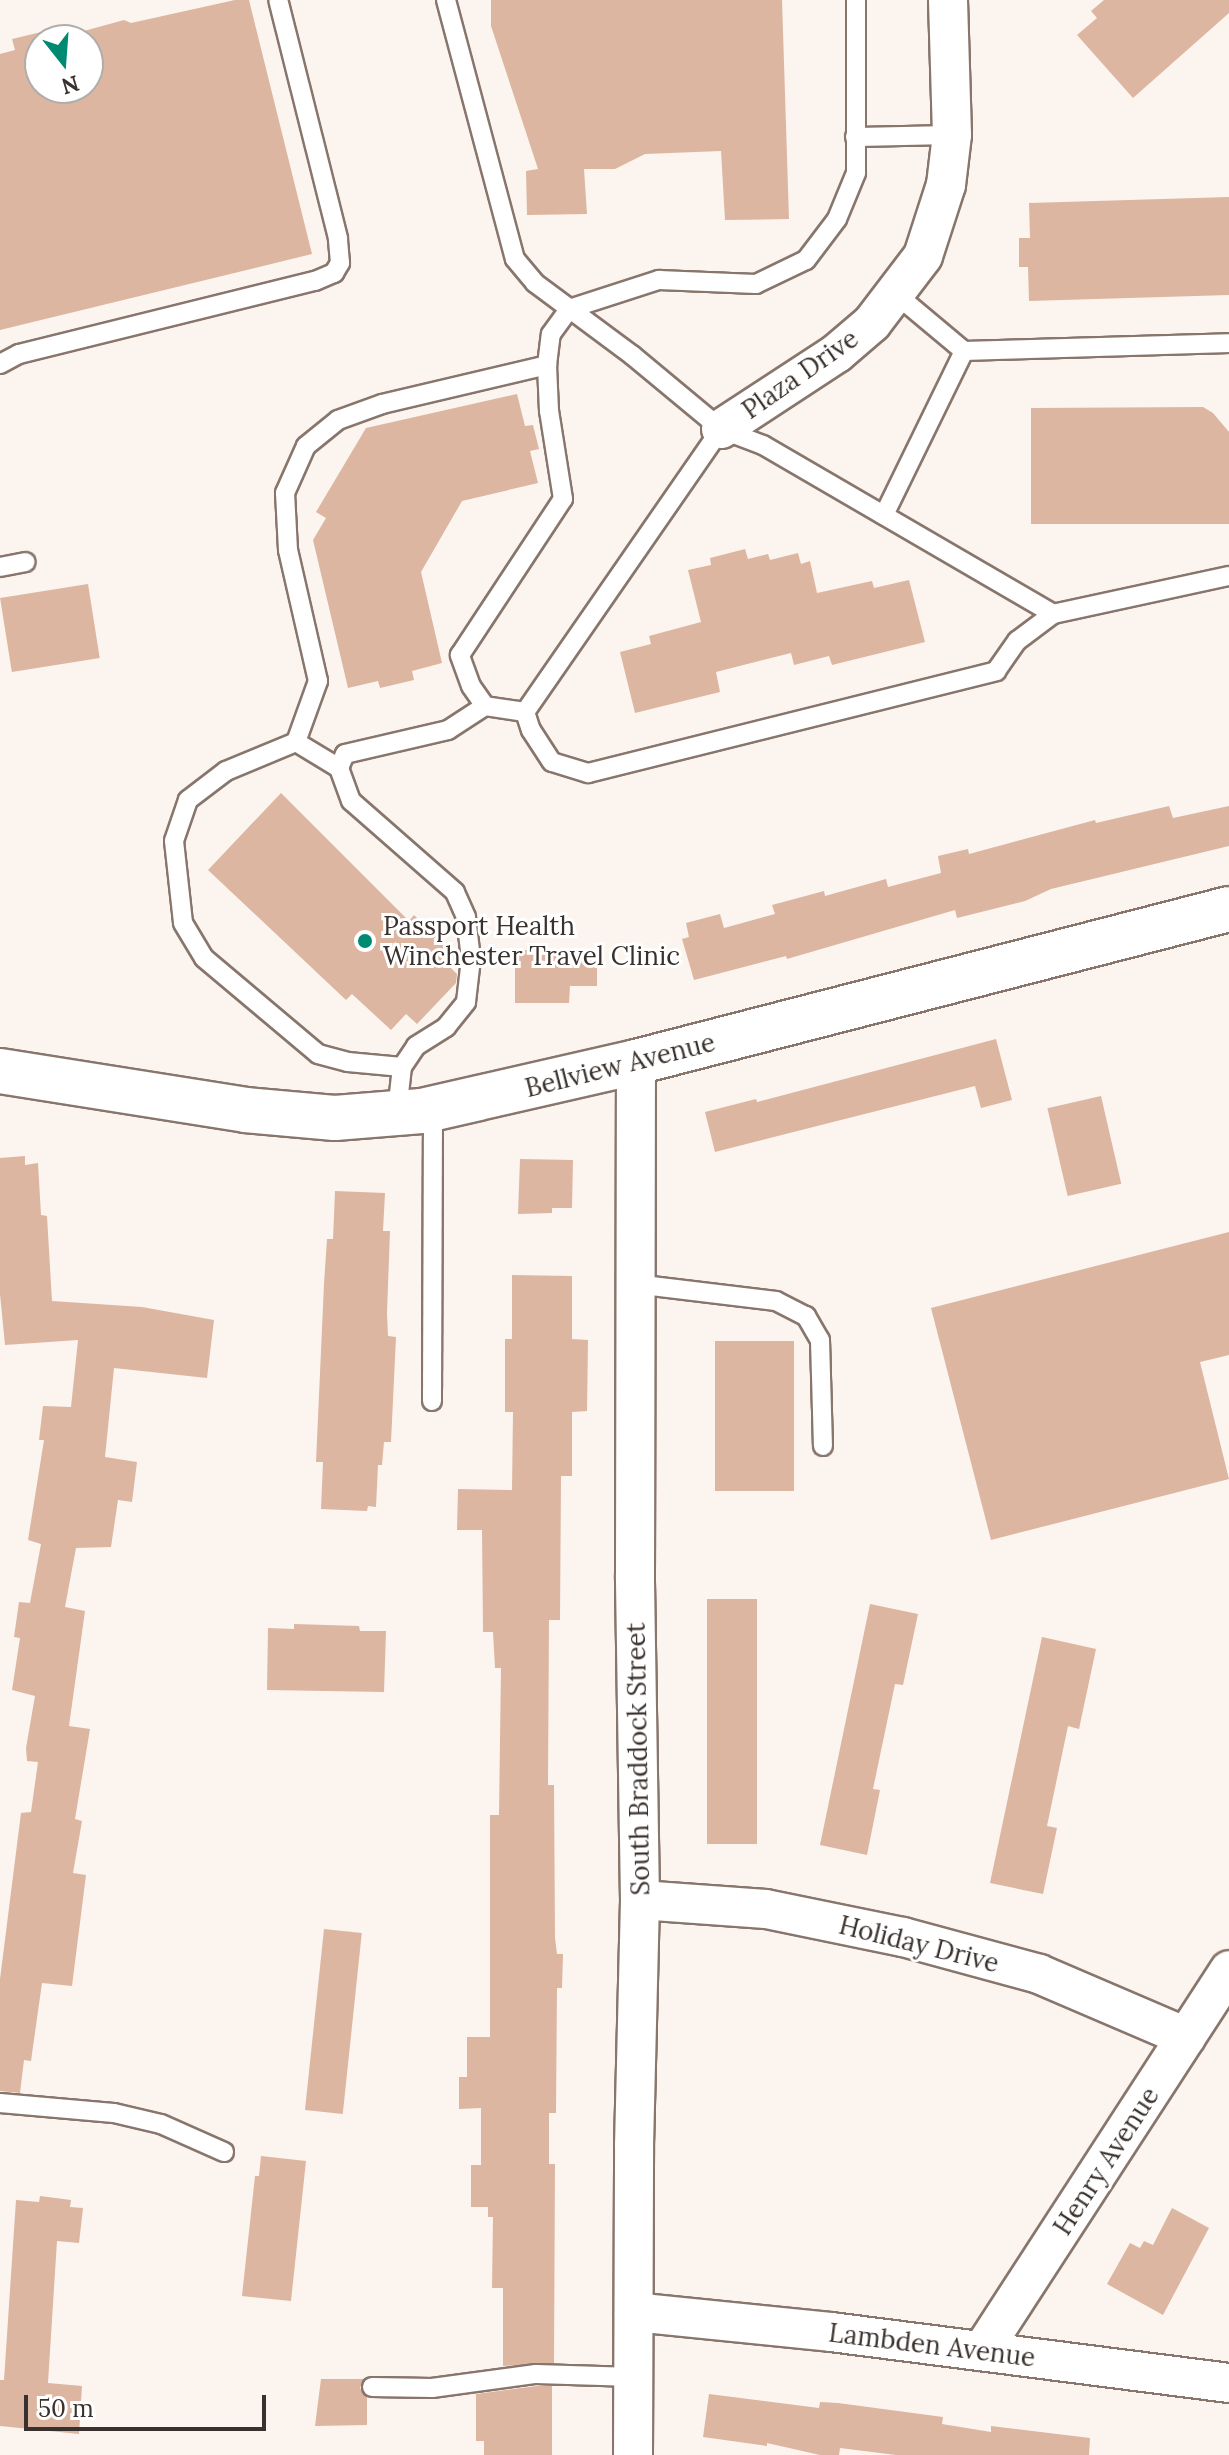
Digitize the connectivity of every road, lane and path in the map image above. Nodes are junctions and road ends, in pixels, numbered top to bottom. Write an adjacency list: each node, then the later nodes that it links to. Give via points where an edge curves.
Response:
1 (278, 0): 11 (lane, via 338,238 340,263 334,273 19,354)
2 (446, 0): 8 (lane, via 512,254 535,283)
3 (856, 0): 6 (lane)
4 (948, 0): 5 (street, Plaza Drive)
5 (952, 135): 6 (lane); 7 (street, Plaza Drive, via 946,185 931,236)
6 (855, 137): 8 (lane, via 856,173 837,219 806,260 756,284 659,280)
7 (897, 295): 10 (lane); 13 (street, Plaza Drive, via 837,353)
8 (569, 309): 12 (lane, via 551,334); 13 (lane)
9 (1229, 343): 10 (lane)
10 (964, 351): 14 (lane)
11 (0, 364)
12 (547, 365): 19 (lane, via 563,499 460,655); 21 (lane, via 382,404 338,420 306,446 285,493 288,550 318,681)
13 (721, 429): 14 (lane, via 763,445); 20 (lane)
14 (884, 515): 18 (lane)
15 (26, 562): 16 (lane)
16 (0, 567)
17 (1229, 576): 18 (lane)
18 (1053, 614): 20 (lane, via 1017,641 996,671 588,773 552,762)
19 (485, 706): 20 (lane); 22 (lane, via 448,730 345,754)
20 (525, 712)
21 (296, 742): 22 (lane); 25 (lane, via 226,771 188,800 174,841 183,923 204,958 318,1054)
22 (339, 768): 25 (lane, via 351,801 455,892 466,917 471,959 466,1002 446,1027 416,1046)
23 (1229, 909): 24 (street, Bellview Avenue)
24 (636, 1062): 27 (street, Bellview Avenue); 28 (street, South Braddock Street)
25 (402, 1067): 27 (lane)
26 (0, 1071): 27 (street, Bellview Avenue, via 245,1110 335,1118)
27 (415, 1112): 29 (lane)
28 (635, 1284): 30 (lane, via 776,1301 806,1316 820,1340); 31 (street, South Braddock Street)
29 (432, 1401)
30 (823, 1446)
31 (640, 1900): 33 (street, Holiday Drive, via 766,1909 903,1937 1039,1974); 36 (street, South Braddock Street)
32 (1229, 1970): 33 (street, Henry Avenue)
33 (1186, 2037): 37 (street, Henry Avenue)
34 (0, 2103): 35 (lane, via 114,2113 161,2124)
35 (224, 2152)
36 (634, 2312): 37 (street, Lambden Avenue); 38 (street, South Braddock Street)
37 (982, 2351): 39 (street, Lambden Avenue)
38 (634, 2377): 40 (lane, via 536,2374 432,2388); 41 (street, South Braddock Street)
39 (1229, 2383)
40 (372, 2387)
41 (633, 2455)

